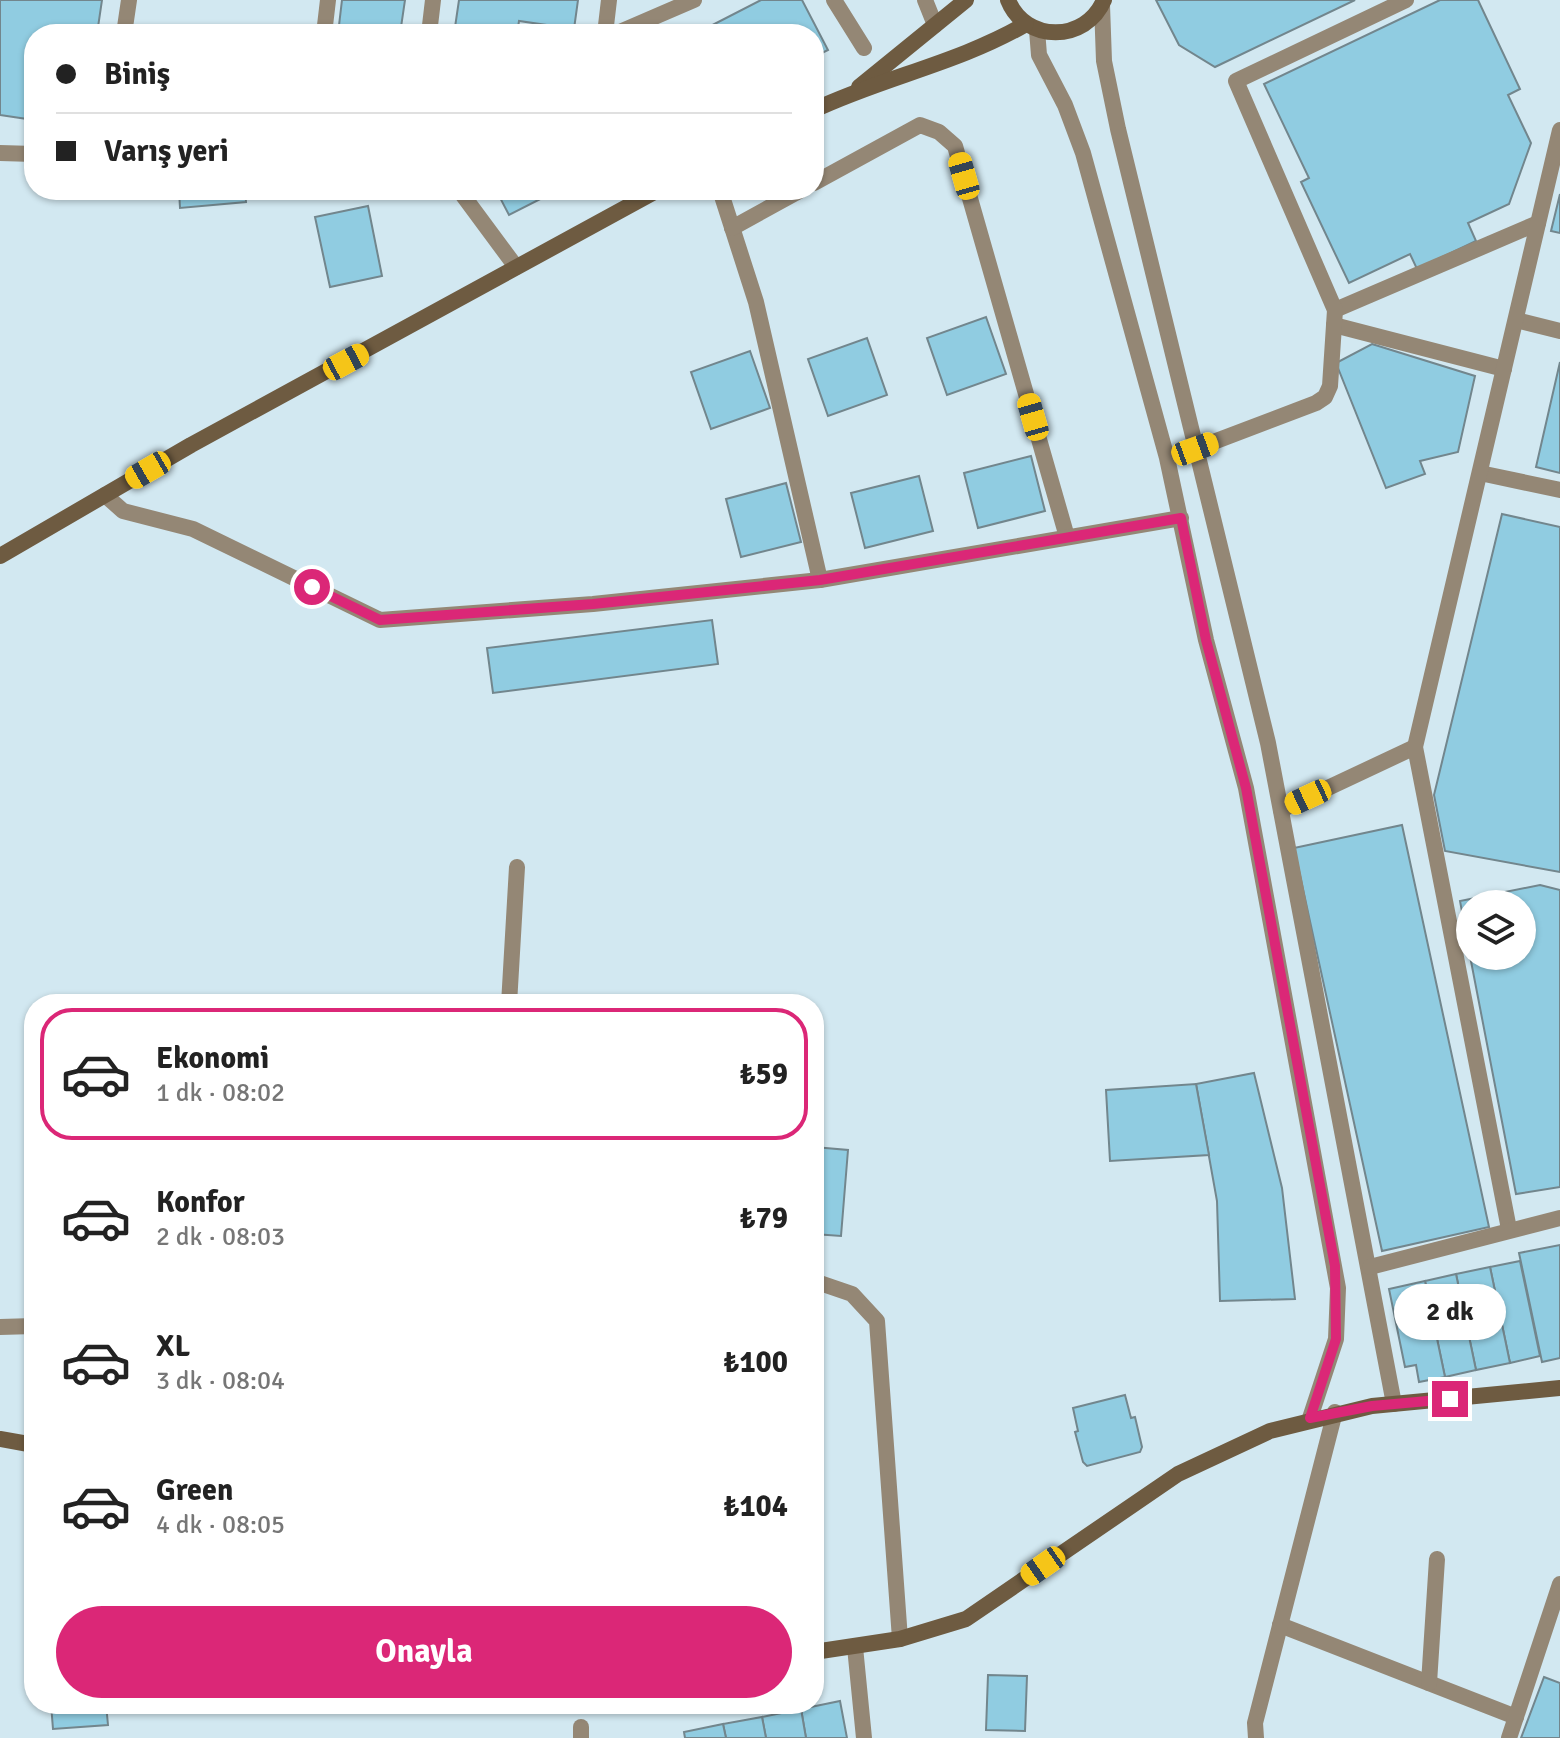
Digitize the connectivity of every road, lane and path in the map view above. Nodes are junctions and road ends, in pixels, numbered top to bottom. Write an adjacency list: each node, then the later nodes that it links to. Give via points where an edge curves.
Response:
1 (129, 0): 12 (street)
2 (328, 0): 13 (street)
3 (433, 0): 14 (street)
4 (609, 0): 15 (street)
5 (694, 0): 16 (street)
6 (834, 0): 19 (street)
7 (925, 0): 17 (street)
8 (966, 0): 17 (street)
9 (1008, 0): 18 (street)
10 (1406, 0): 33 (street, via 1236,81)
11 (1103, 3): 18 (street, via 1074,30); 37 (street, via 1104,61 1118,129)
12 (125, 24)
13 (325, 24)
14 (430, 24)
15 (606, 24)
16 (638, 24)
17 (935, 25): 20 (street)
18 (1032, 27): 20 (street, via 969,54); 41 (street, via 1039,55 1083,153)
19 (864, 48)
20 (854, 91): 21 (street)
21 (824, 105)
22 (1560, 130): 30 (street)
23 (0, 153): 24 (street)
24 (24, 154)
25 (824, 178): 42 (street, via 920,125 955,146)
26 (466, 200): 32 (street)
27 (640, 200): 32 (street)
28 (723, 200): 31 (street)
29 (783, 200): 31 (street)
30 (1538, 223): 33 (street); 34 (street)
31 (732, 228): 44 (street, via 756,302)
32 (516, 267): 40 (street)
33 (1335, 318): 36 (street); 37 (street, via 1330,386 1321,401)
34 (1516, 320): 35 (street); 36 (street)
35 (1560, 331)
36 (1504, 369): 38 (street)
37 (1195, 449): 46 (street)
38 (1480, 473): 39 (street); 45 (street)
39 (1560, 490)
40 (105, 495): 43 (street); 44 (street, via 123,511 193,529 380,620)
41 (1181, 518): 42 (street); 58 (street, via 1206,640 1246,788 1335,1266 1336,1339)
42 (1067, 537): 44 (street)
43 (0, 556)
44 (820, 580)
45 (1415, 747): 46 (street); 50 (street)
46 (1281, 810): 51 (street)
47 (517, 867): 48 (street)
48 (510, 994)
49 (1560, 1218): 50 (street)
50 (1509, 1229): 51 (street)
51 (1370, 1267): 56 (street)
52 (824, 1284): 64 (street, via 852,1294 877,1321)
53 (24, 1326): 54 (street)
54 (0, 1327)
55 (1560, 1388): 56 (street)
56 (1394, 1404): 57 (street)
57 (1335, 1412): 58 (street); 63 (street)
58 (1310, 1418): 64 (street, via 1241,1442 1178,1474 966,1619)
59 (0, 1439): 60 (street)
60 (24, 1443)
61 (1437, 1559): 67 (street)
62 (1560, 1584): 68 (street)
63 (1280, 1625): 67 (street); 70 (street, via 1255,1723)
64 (900, 1639): 65 (street)
65 (855, 1647): 66 (street); 69 (street)
66 (824, 1651)
67 (1429, 1683): 68 (street)
68 (1516, 1717): 71 (street)
69 (864, 1738)
70 (1256, 1738)
71 (1509, 1738)

